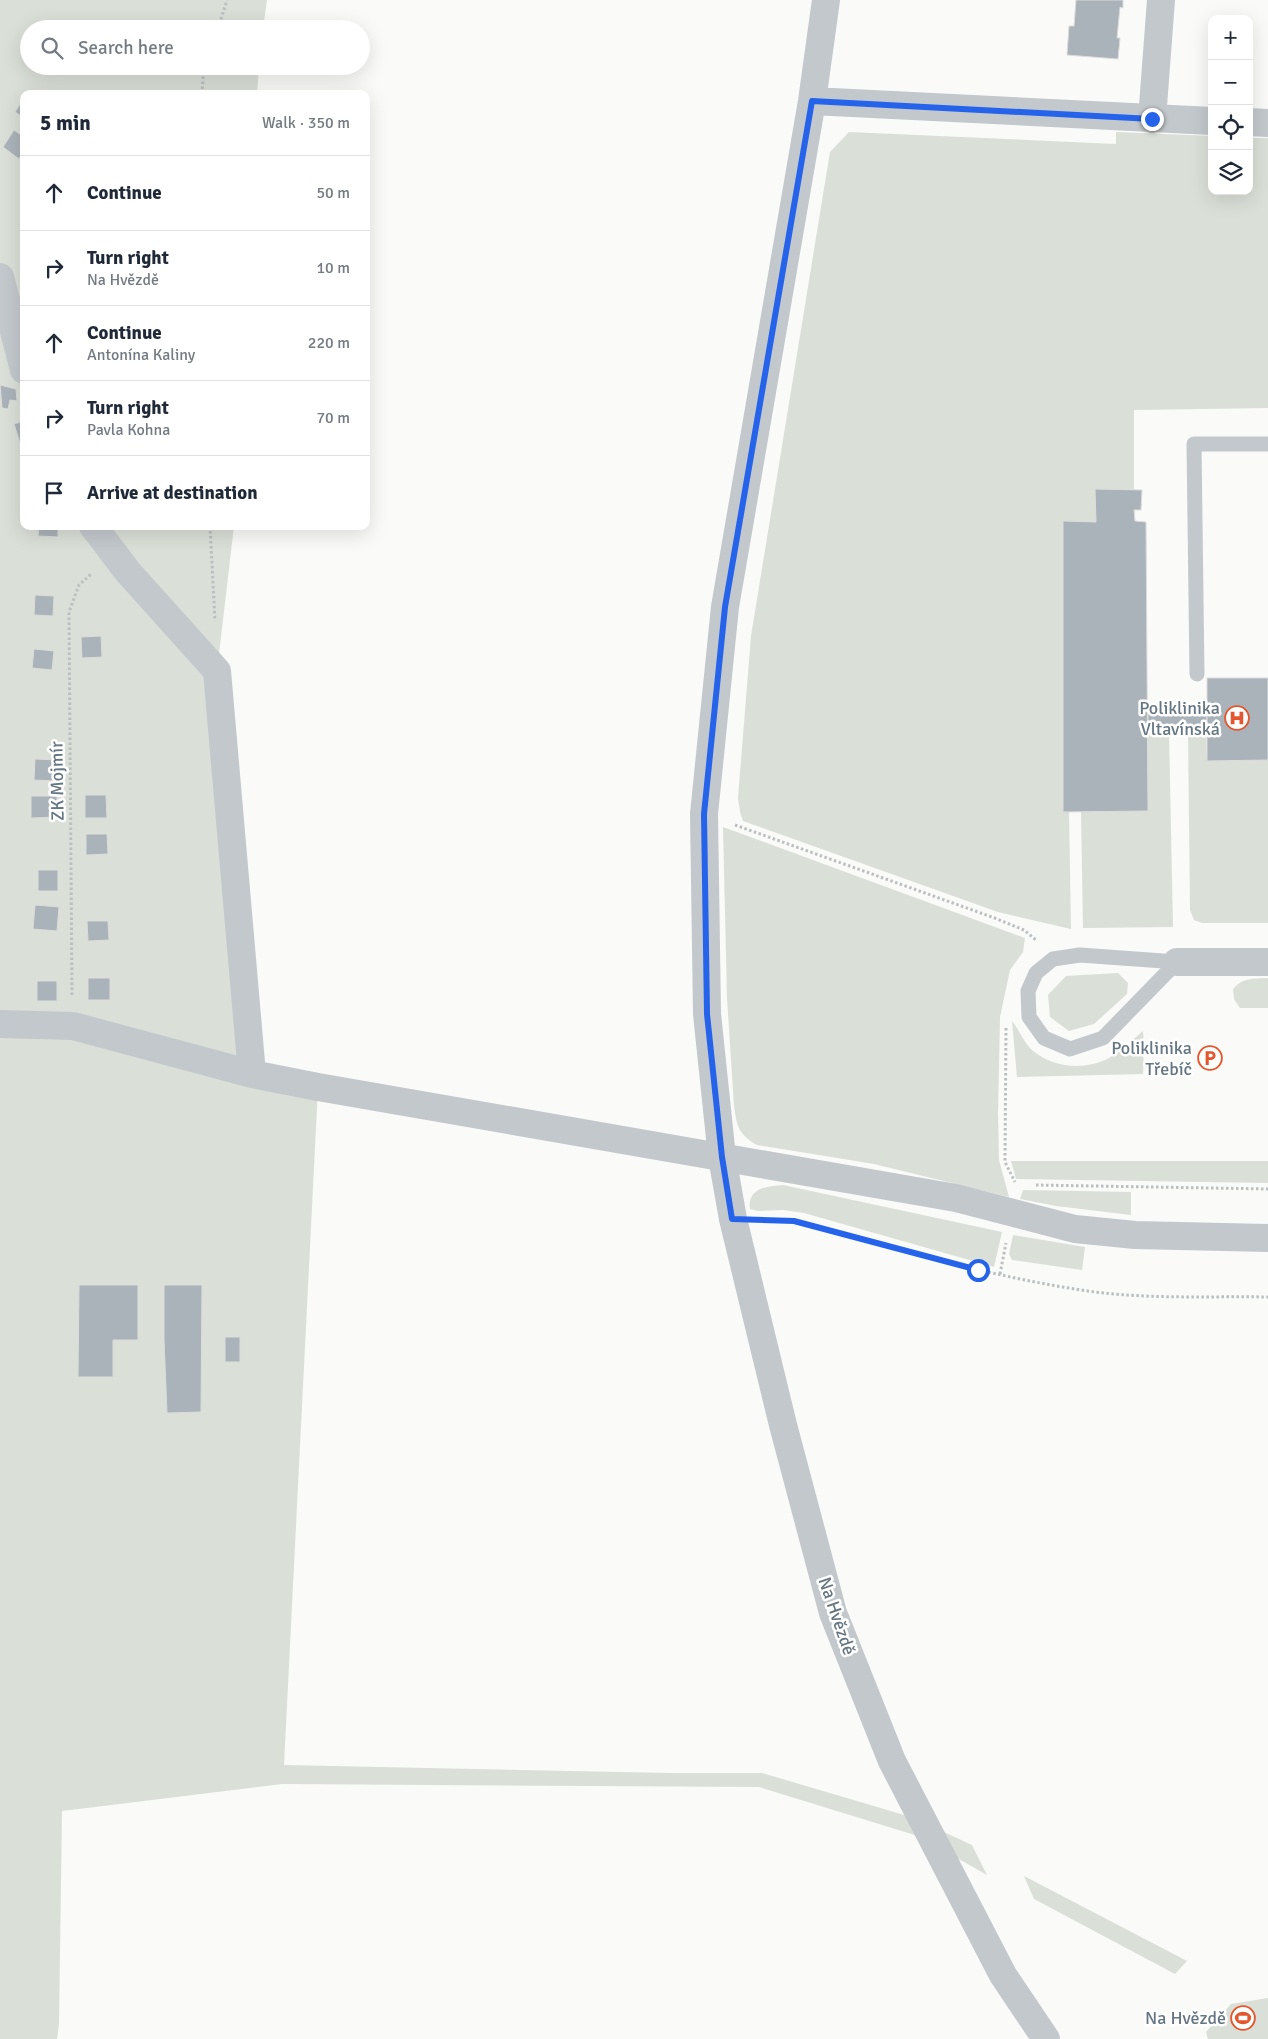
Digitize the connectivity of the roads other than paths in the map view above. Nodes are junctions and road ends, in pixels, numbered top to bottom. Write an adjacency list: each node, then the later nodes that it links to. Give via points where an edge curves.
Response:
1 (826, 0): 3 (street, Na Hvězdě)
2 (1161, 0): 4 (street)
3 (812, 101): 4 (street); 17 (street, Na Hvězdě, via 725,607 704,814 707,1014)
4 (1152, 119): 5 (street)
5 (1208, 121)
6 (1253, 122): 7 (street)
7 (1268, 123)
8 (0, 276): 9 (street)
9 (20, 354)
10 (1268, 444): 12 (lane, via 1194,444)
11 (96, 530): 16 (street, via 217,671)
12 (1197, 674)
13 (1177, 962): 13 (lane, via 1103,1038 1070,1049 1044,1038 1029,1017 1028,991 1036,973 1053,959 1080,955); 14 (street)
14 (1268, 962)
15 (0, 1024): 16 (street, via 73,1026)
16 (252, 1074): 17 (street)
17 (722, 1157): 18 (street, via 956,1198 1075,1229 1135,1235); 19 (street, Na Hvězdě, via 732,1219 833,1613 892,1761 1003,1974)
18 (1268, 1238)
19 (1046, 2039)

